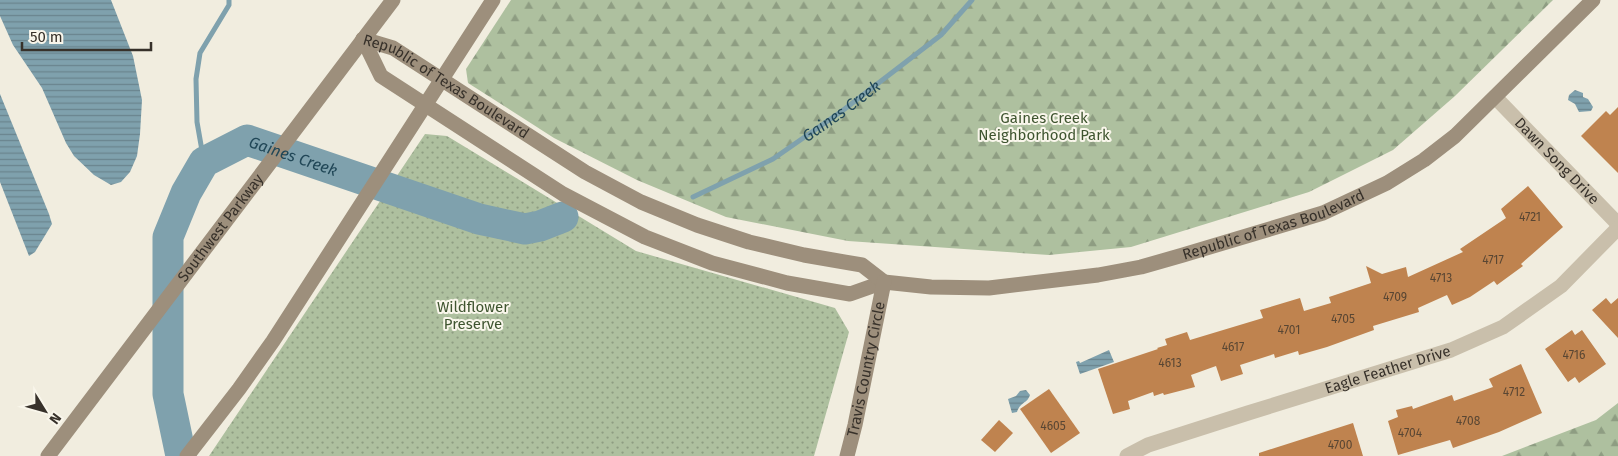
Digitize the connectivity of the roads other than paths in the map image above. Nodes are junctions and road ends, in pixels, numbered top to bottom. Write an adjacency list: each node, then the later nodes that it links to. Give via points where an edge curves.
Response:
1 (393, 0): 4 (street, Southwest Parkway)
2 (493, 0): 5 (street)
3 (1593, 0): 6 (street, Republic of Texas Boulevard)
4 (363, 39): 5 (street, Republic of Texas Boulevard, via 393,48); 7 (street, Republic of Texas Boulevard, via 380,76); 12 (street, Southwest Parkway)
5 (442, 80): 7 (street); 10 (street, Republic of Texas Boulevard, via 585,172 641,202 749,242 862,265)
6 (1495, 97): 8 (street, Dawn Song Drive); 10 (street, Republic of Texas Boulevard, via 1455,136 1387,184 1323,213 1183,256 1141,267 989,288)
7 (424, 106): 10 (street, Republic of Texas Boulevard, via 563,194 645,237 712,263 787,283 850,294); 11 (street, via 273,340)
8 (1618, 224)
9 (1618, 228): 14 (street, Eagle Feather Drive, via 1561,286 1503,327 1451,350 1148,445)
10 (884, 282): 13 (street, Travis Country Circle)
11 (191, 451)
12 (48, 456)
13 (847, 456)
14 (1127, 456)

